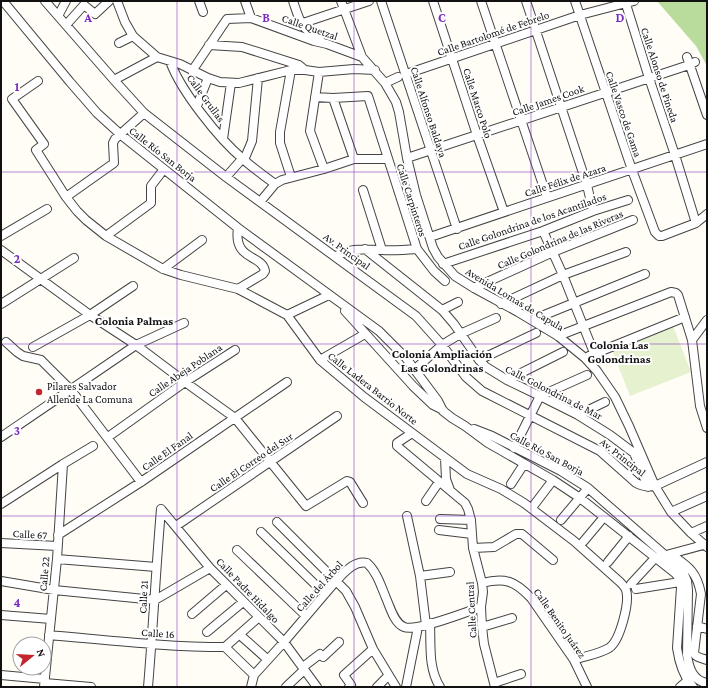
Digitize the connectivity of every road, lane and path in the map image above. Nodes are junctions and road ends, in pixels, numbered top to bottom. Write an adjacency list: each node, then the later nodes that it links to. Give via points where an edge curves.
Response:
1 (3, 1): 54 (street, Calle Río San Borja, via 79,93)
2 (45, 1): 19 (street, Av. Principal)
3 (66, 1): 19 (street)
4 (109, 1): 22 (street, via 95,14 84,5)
5 (117, 1): 24 (street)
6 (199, 1): 17 (street)
7 (245, 1): 20 (street)
8 (293, 1): 21 (street)
9 (368, 1): 16 (street)
10 (381, 1): 38 (street, Calle Alfonso Baldaya)
11 (433, 1): 31 (street, Calle Marco Polo)
12 (480, 1): 27 (street)
13 (526, 1): 23 (street)
14 (575, 1): 18 (street, Calle Vasco de Gama)
15 (629, 2): 18 (street, Calle Bartolomé de Febrelo); 41 (street, Calle Alonso de Pineda)
16 (343, 5): 21 (street); 30 (street, Avenida Lomas de Capula)
17 (203, 12)
18 (580, 15): 23 (street, Calle Bartolomé de Febrelo); 46 (street, Calle Vasco de Gama)
19 (58, 16): 22 (street, Av. Principal)
20 (251, 18): 26 (street, Calle Quetzal); 28 (street, Calle Quetzal, via 227,20)
21 (300, 24): 26 (street)
22 (66, 26): 42 (street, Av. Principal)
23 (535, 30): 27 (street, Calle Bartolomé de Febrelo); 50 (street)
24 (133, 36): 25 (street); 29 (street)
25 (119, 43)
26 (327, 44): 30 (street, Calle Quetzal)
27 (495, 44): 31 (street, Calle Bartolomé de Febrelo); 53 (street)
28 (209, 46): 34 (street, via 242,47 299,65); 36 (street)
29 (157, 57): 32 (street); 42 (street)
30 (362, 57): 35 (street, Avenida Lomas de Capula)
31 (452, 59): 38 (street, Calle Bartolomé de Febrelo); 55 (street, Calle Marco Polo)
32 (170, 61): 36 (street); 49 (street, Calle Grullas, via 174,73)
33 (290, 70): 34 (street); 40 (street); 68 (street, via 280,143)
34 (305, 70): 37 (street)
35 (375, 70): 37 (street); 45 (street, Avenida Lomas de Capula)
36 (192, 71): 39 (street)
37 (319, 72): 47 (street)
38 (402, 75): 45 (street, Calle Bartolomé de Febrelo); 58 (street, Calle Alfonso Baldaya)
39 (208, 78): 44 (street); 49 (street)
40 (258, 78): 44 (street, via 249,82); 63 (street, via 252,141)
41 (649, 78): 46 (street, Calle James Cook); 52 (street, Calle James Cook, via 690,61); 59 (street, Calle Alonso de Pineda)
42 (114, 80): 51 (street, Av. Principal)
43 (38, 81): 72 (street, Calle Ladera Barrio Norte, via 12,99 44,144 36,150)
44 (231, 83): 56 (street)
45 (384, 83): 60 (street, Avenida Lomas de Capula, via 393,95 399,112)
46 (606, 92): 50 (street, Calle James Cook); 66 (street, Calle Vasco de Gama)
47 (315, 97): 48 (street); 65 (street, via 310,131)
48 (333, 98): 61 (street); 62 (street, via 368,96)
49 (197, 106): 56 (street, Calle Grullas)
50 (562, 107): 53 (street, Calle James Cook); 70 (street)
51 (144, 113): 54 (street); 67 (street, Av. Principal)
52 (707, 115)
53 (520, 121): 55 (street, Calle James Cook); 73 (street)
54 (120, 134): 64 (street, Calle Río San Borja); 72 (street, via 113,143 114,163)
55 (477, 135): 58 (street, Calle James Cook); 78 (street, Calle Marco Polo)
56 (223, 139): 63 (street, Calle Grullas)
57 (707, 144): 59 (street, Calle Félix de Azara)
58 (430, 150): 60 (street, Calle James Cook); 83 (street, Calle Alfonso Baldaya)
59 (675, 155): 66 (street, Calle Félix de Azara); 81 (street, Calle Alonso de Pineda)
60 (407, 158): 87 (street, Avenida Lomas de Capula)
61 (354, 159): 62 (street, Calle Carpinteros); 65 (street, Calle Carpinteros)
62 (387, 159): 90 (street, Calle Carpinteros)
63 (243, 160): 67 (street); 69 (street, Calle Grullas)
64 (164, 169): 82 (street, Calle Río San Borja); 86 (street, via 151,186 151,203)
65 (324, 169): 68 (street, Calle Carpinteros)
66 (632, 170): 70 (street, Calle Félix de Azara); 81 (street, Calle Vasco de Gama, via 655,232 659,236)
67 (226, 177): 75 (street, Av. Principal)
68 (291, 177): 69 (street, Calle Carpinteros)
69 (275, 184): 75 (street)
70 (587, 185): 73 (street, Calle Félix de Azara); 77 (street)
71 (363, 190): 92 (street)
72 (66, 197): 86 (street, Calle Ladera Barrio Norte, via 86,220)
73 (547, 197): 78 (street, Calle Félix de Azara)
74 (628, 200): 77 (street, Calle Golondrina de los Acantilados)
75 (260, 202): 95 (street, Av. Principal)
76 (47, 209): 85 (street)
77 (593, 211): 84 (street, Calle Golondrina de los Acantilados)
78 (504, 212): 83 (street, Calle Félix de Azara)
79 (707, 214): 81 (street)
80 (633, 220): 93 (street, Calle Golondrina de las Riveras)
81 (696, 223)
82 (238, 228): 105 (street, via 236,238 242,250 261,263 265,271); 106 (street, Calle Río San Borja)
83 (457, 229): 87 (street, Calle Félix de Azara)
84 (543, 231): 93 (street); 97 (street, Calle Golondrina de los Acantilados)
85 (1, 236)
86 (106, 236): 98 (street, Calle Ladera Barrio Norte)
87 (430, 238): 97 (street, Avenida Lomas de Capula)
88 (202, 240): 98 (street)
89 (365, 249): 92 (street); 95 (street, via 353,249); 111 (street, Calle Golondrina de Mar)
90 (417, 249): 92 (street); 102 (street, Calle Carpinteros)
91 (1, 250): 101 (street)
92 (382, 250)
93 (553, 252): 100 (street); 104 (street, Calle Golondrina de las Riveras)
94 (626, 252): 100 (street)
95 (336, 256): 127 (street, Av. Principal, via 416,316)
96 (74, 258): 101 (street)
97 (443, 264): 104 (street, Avenida Lomas de Capula, via 455,276)
98 (163, 269): 105 (street, Calle Ladera Barrio Norte)
99 (645, 274): 108 (street)
100 (563, 275): 108 (street); 110 (street)
101 (41, 279): 109 (street); 112 (street)
102 (445, 281)
103 (133, 286): 112 (street)
104 (474, 288): 110 (street, Avenida Lomas de Capula)
105 (238, 289): 113 (street, Calle Ladera Barrio Norte)
106 (331, 296): 113 (street); 121 (street, Calle Río San Borja); 135 (street, Calle Río San Borja, via 379,331)
107 (458, 302): 111 (street)
108 (574, 303): 116 (street); 119 (street)
109 (1, 304)
110 (502, 304): 116 (street, Avenida Lomas de Capula)
111 (442, 310): 122 (street, Calle Golondrina de Mar)
112 (90, 315): 126 (street); 128 (street)
113 (287, 315): 133 (street, Calle Ladera Barrio Norte)
114 (685, 317): 119 (street, via 678,295 676,292 670,292); 124 (street); 131 (street)
115 (496, 318): 122 (street)
116 (532, 320): 123 (street, Avenida Lomas de Capula)
117 (707, 320): 124 (street)
118 (184, 323): 126 (street)
119 (583, 327): 123 (street); 131 (street)
120 (536, 333): 134 (street)
121 (365, 334): 133 (street); 143 (street, Calle Río San Borja, via 413,386)
122 (460, 334): 127 (street); 134 (street, Calle Golondrina de Mar)
123 (558, 336): 132 (street, Avenida Lomas de Capula)
124 (692, 340): 149 (street, via 700,406)
125 (6, 342): 140 (street, via 23,356 41,360)
126 (136, 345): 138 (street); 140 (street)
127 (442, 345): 135 (street); 144 (street, Av. Principal, via 474,385)
128 (33, 347)
129 (235, 350): 138 (street, Calle Abeja Poblana)
130 (564, 352): 137 (street)
131 (594, 353): 132 (street)
132 (585, 358): 164 (street, Avenida Lomas de Capula, via 615,397 630,426)
133 (320, 360): 150 (street, Calle Ladera Barrio Norte)
134 (479, 360): 137 (street, Calle Golondrina de Mar)
135 (415, 370): 143 (street, Calle Río San Borja)
136 (587, 375): 141 (street)
137 (507, 380): 141 (street, Calle Golondrina de Mar)
138 (185, 382): 147 (street); 151 (street, Calle Abeja Poblana)
139 (287, 382): 147 (street, Calle El Fanal)
140 (71, 390): 151 (street); 152 (street)
141 (540, 396): 144 (street); 145 (street, Calle Golondrina de Mar)
142 (604, 402): 145 (street)
143 (443, 411): 148 (street, Calle Río San Borja)
144 (532, 415): 154 (street); 164 (street, Av. Principal, via 600,451 636,483)
145 (578, 415): 164 (street, Calle Golondrina de Mar, via 634,453)
146 (337, 416): 157 (street, Calle El Correo del Sur)
147 (235, 418): 157 (street); 161 (street, Calle El Fanal)
148 (465, 426): 154 (street, Calle Río San Borja); 159 (street, Calle Río San Borja)
149 (707, 428)
150 (412, 433): 155 (street, Calle Ladera Barrio Norte); 162 (street, Calle Central, via 397,443 397,446)
151 (108, 437): 161 (street)
152 (1, 438)
153 (93, 446): 158 (street)
154 (514, 448): 165 (street, Calle Río San Borja, via 561,471)
155 (445, 458): 166 (street, via 446,479); 234 (street, Calle Ladera Barrio Norte, via 471,477 501,489 524,504 580,546 626,590 624,617 615,641 610,647)
156 (707, 462): 164 (street)
157 (270, 463): 170 (street, via 306,506 348,481); 181 (street, Calle El Correo del Sur)
158 (63, 464): 171 (street); 187 (street, Calle 22)
159 (524, 464): 160 (street, Calle Río San Borja); 163 (street)
160 (553, 480): 168 (street, Calle Río San Borja); 172 (street)
161 (141, 482): 187 (street, Calle El Fanal)
162 (439, 482): 166 (street, Calle Central); 169 (street)
163 (511, 484)
164 (652, 487): 174 (street, Avenida Lomas de Capula)
165 (588, 488): 168 (street); 195 (street, Calle Río San Borja)
166 (450, 492): 178 (street, Calle Central, via 467,506)
167 (707, 496): 174 (street)
168 (580, 498): 176 (street, Calle Río San Borja); 179 (street)
169 (426, 501)
170 (362, 503)
171 (1, 504)
172 (534, 505)
173 (161, 509): 181 (street, Calle Padre Hidalgo); 200 (street, Calle 21)
174 (671, 512): 185 (street, Avenida Lomas de Capula)
175 (407, 516): 203 (street)
176 (604, 517): 188 (street, Calle Río San Borja); 189 (street)
177 (440, 519): 178 (street)
178 (471, 520): 186 (street, Calle Central)
179 (561, 520)
180 (277, 522): 205 (street)
181 (176, 526): 201 (street, Calle Padre Hidalgo)
182 (707, 526): 185 (street)
183 (439, 530): 186 (street)
184 (261, 532): 210 (street)
185 (691, 533): 191 (street, Avenida Lomas de Capula)
186 (472, 534): 193 (street, Calle Central)
187 (58, 535): 192 (street, Calle 22)
188 (629, 536): 196 (street, Calle Río San Borja); 199 (street)
189 (583, 542)
190 (1, 544): 192 (street, Calle 67)
191 (706, 545): 195 (street)
192 (57, 546): 197 (street, Calle 22)
193 (473, 548): 198 (street, via 494,547 516,534 522,534); 207 (street, Calle Central)
194 (237, 550): 217 (street)
195 (669, 555): 196 (street); 211 (street, via 692,570); 242 (street, Calle Río San Borja, via 687,581 687,655 693,675 701,682)
196 (655, 558): 206 (street, Calle Río San Borja, via 675,573); 206 (street, via 633,586)
197 (56, 559): 200 (street); 209 (street, Calle 22)
198 (553, 560)
199 (608, 562)
200 (156, 567): 212 (street, Calle 21)
201 (210, 568): 208 (street, Calle Padre Hidalgo); 212 (street)
202 (450, 572): 203 (street)
203 (420, 576): 221 (street)
204 (1, 581): 209 (street)
205 (336, 581): 210 (street, Calle del Árbol); 221 (street, Calle del Árbol, via 353,566 361,562 367,563 374,570 397,622 403,627); 232 (street, via 351,599)
206 (680, 582): 243 (street, via 677,648)
207 (482, 583): 214 (street, Calle Central); 234 (street, Calle Benito Juárez, via 499,580 517,584 531,598)
208 (226, 585): 213 (street, Calle Padre Hidalgo); 215 (street)
209 (54, 590): 212 (street); 220 (street, Calle 22)
210 (325, 594): 217 (street, Calle del Árbol)
211 (704, 595): 222 (street)
212 (155, 600): 230 (street, Calle 21)
213 (243, 602): 218 (street, Calle Padre Hidalgo); 225 (street)
214 (481, 607): 221 (street, Calle del Árbol); 223 (street, Calle Central)
215 (192, 614)
216 (1, 615): 220 (street)
217 (306, 616): 228 (street, Calle del Árbol)
218 (259, 617): 227 (street); 228 (street, Calle Padre Hidalgo)
219 (512, 618): 223 (street)
220 (51, 619): 226 (street, Calle 22)
221 (425, 625): 253 (street); 254 (street, via 433,671)
222 (697, 626): 224 (street); 235 (street, via 694,653)
223 (482, 627): 244 (street, Calle Central, via 486,654)
224 (707, 629)
225 (207, 632)
226 (50, 635): 230 (street, Calle 16); 241 (street, Calle 22)
227 (240, 635): 231 (street); 233 (street)
228 (284, 642): 233 (street, Calle del Árbol); 236 (street, Calle Padre Hidalgo)
229 (339, 642): 236 (street, via 323,657 320,654)
230 (151, 644): 231 (street, Calle 16); 246 (street, Calle 21)
231 (225, 647): 239 (street)
232 (373, 649): 240 (street); 250 (street, via 344,675 351,684)
233 (267, 659): 239 (street, Calle del Árbol)
234 (574, 660): 255 (street, Calle Benito Juárez)
235 (707, 660)
236 (304, 669): 248 (street); 249 (street, Calle Padre Hidalgo)
237 (521, 674): 244 (street)
238 (1, 675): 241 (street)
239 (254, 675): 247 (street)
240 (388, 676): 251 (street); 252 (street)
241 (45, 683): 245 (street)
242 (707, 683)
243 (690, 684): 256 (street)
244 (495, 685)
245 (91, 687)
246 (148, 687)
247 (251, 687)
248 (286, 687)
249 (317, 687)
250 (349, 687)
251 (377, 687)
252 (396, 687)
253 (406, 687)
254 (440, 687)
255 (587, 687)
256 (680, 687)

